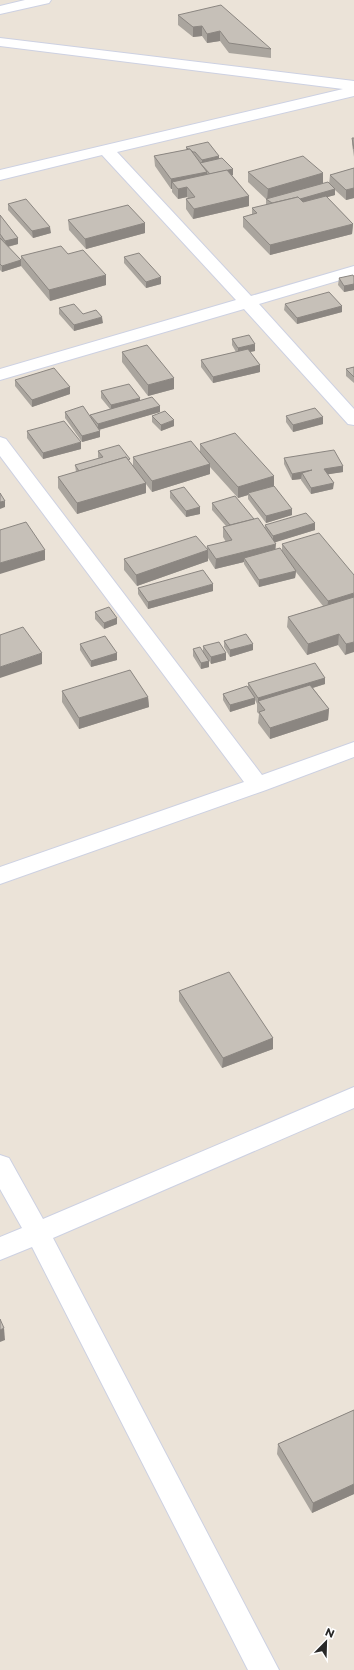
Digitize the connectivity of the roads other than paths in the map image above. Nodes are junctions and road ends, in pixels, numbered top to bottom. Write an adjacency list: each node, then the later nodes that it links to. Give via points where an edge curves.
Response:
1 (44, 0): 2 (street)
2 (6, 6)
3 (0, 42): 4 (street)
4 (354, 86)
5 (354, 91): 6 (street)
6 (106, 150): 7 (street); 9 (street)
7 (0, 175)
8 (354, 271): 9 (street)
9 (247, 302): 10 (street); 11 (street)
10 (0, 375)
11 (354, 420)
12 (0, 443): 14 (street)
13 (354, 749): 14 (street)
14 (258, 785): 15 (street)
15 (0, 876)
16 (354, 1097): 18 (street)
17 (0, 1164): 18 (street)
18 (38, 1234): 19 (street); 20 (street)
19 (0, 1249)
20 (264, 1670)

